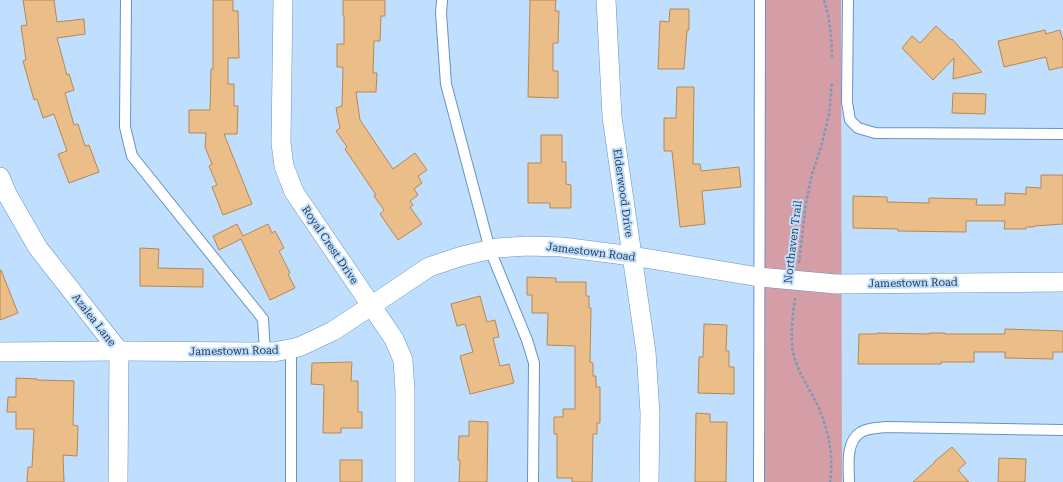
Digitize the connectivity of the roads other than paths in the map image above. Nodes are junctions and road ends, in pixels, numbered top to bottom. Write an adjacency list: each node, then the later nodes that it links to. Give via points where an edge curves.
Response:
1 (126, 0): 17 (lane, via 125,127 132,156 264,319)
2 (283, 0): 13 (street, Royal Crest Drive, via 281,143 284,166 294,192)
3 (442, 0): 9 (lane, via 446,84)
4 (606, 0): 10 (street, Elderwood Drive, via 612,116)
5 (760, 0): 11 (lane)
6 (848, 0): 7 (lane, via 847,102 850,120 858,128 876,133)
7 (1063, 134)
8 (0, 177): 15 (street, Azalea Lane, via 38,248)
9 (490, 250): 10 (street, Jamestown Road, via 527,246 562,247); 13 (street, Jamestown Road, via 429,267); 22 (lane, via 534,363)
10 (632, 256): 11 (street, Jamestown Road); 23 (street, Elderwood Drive, via 646,359 650,413)
11 (759, 277): 12 (street, Jamestown Road, via 836,284); 24 (lane)
12 (1063, 282)
13 (371, 306): 14 (street, Jamestown Road, via 333,331); 21 (street, Royal Crest Drive, via 394,339 403,360)
14 (291, 349): 17 (street, Jamestown Road); 20 (lane)
15 (118, 351): 16 (street, Jamestown Road); 17 (street, Jamestown Road); 19 (street, Azalea Lane)
16 (0, 352)
17 (265, 352)
18 (1063, 430): 25 (lane, via 872,428 861,432 852,442 849,454)
19 (118, 482)
20 (291, 482)
21 (405, 482)
22 (533, 482)
23 (649, 482)
24 (759, 482)
25 (849, 482)

